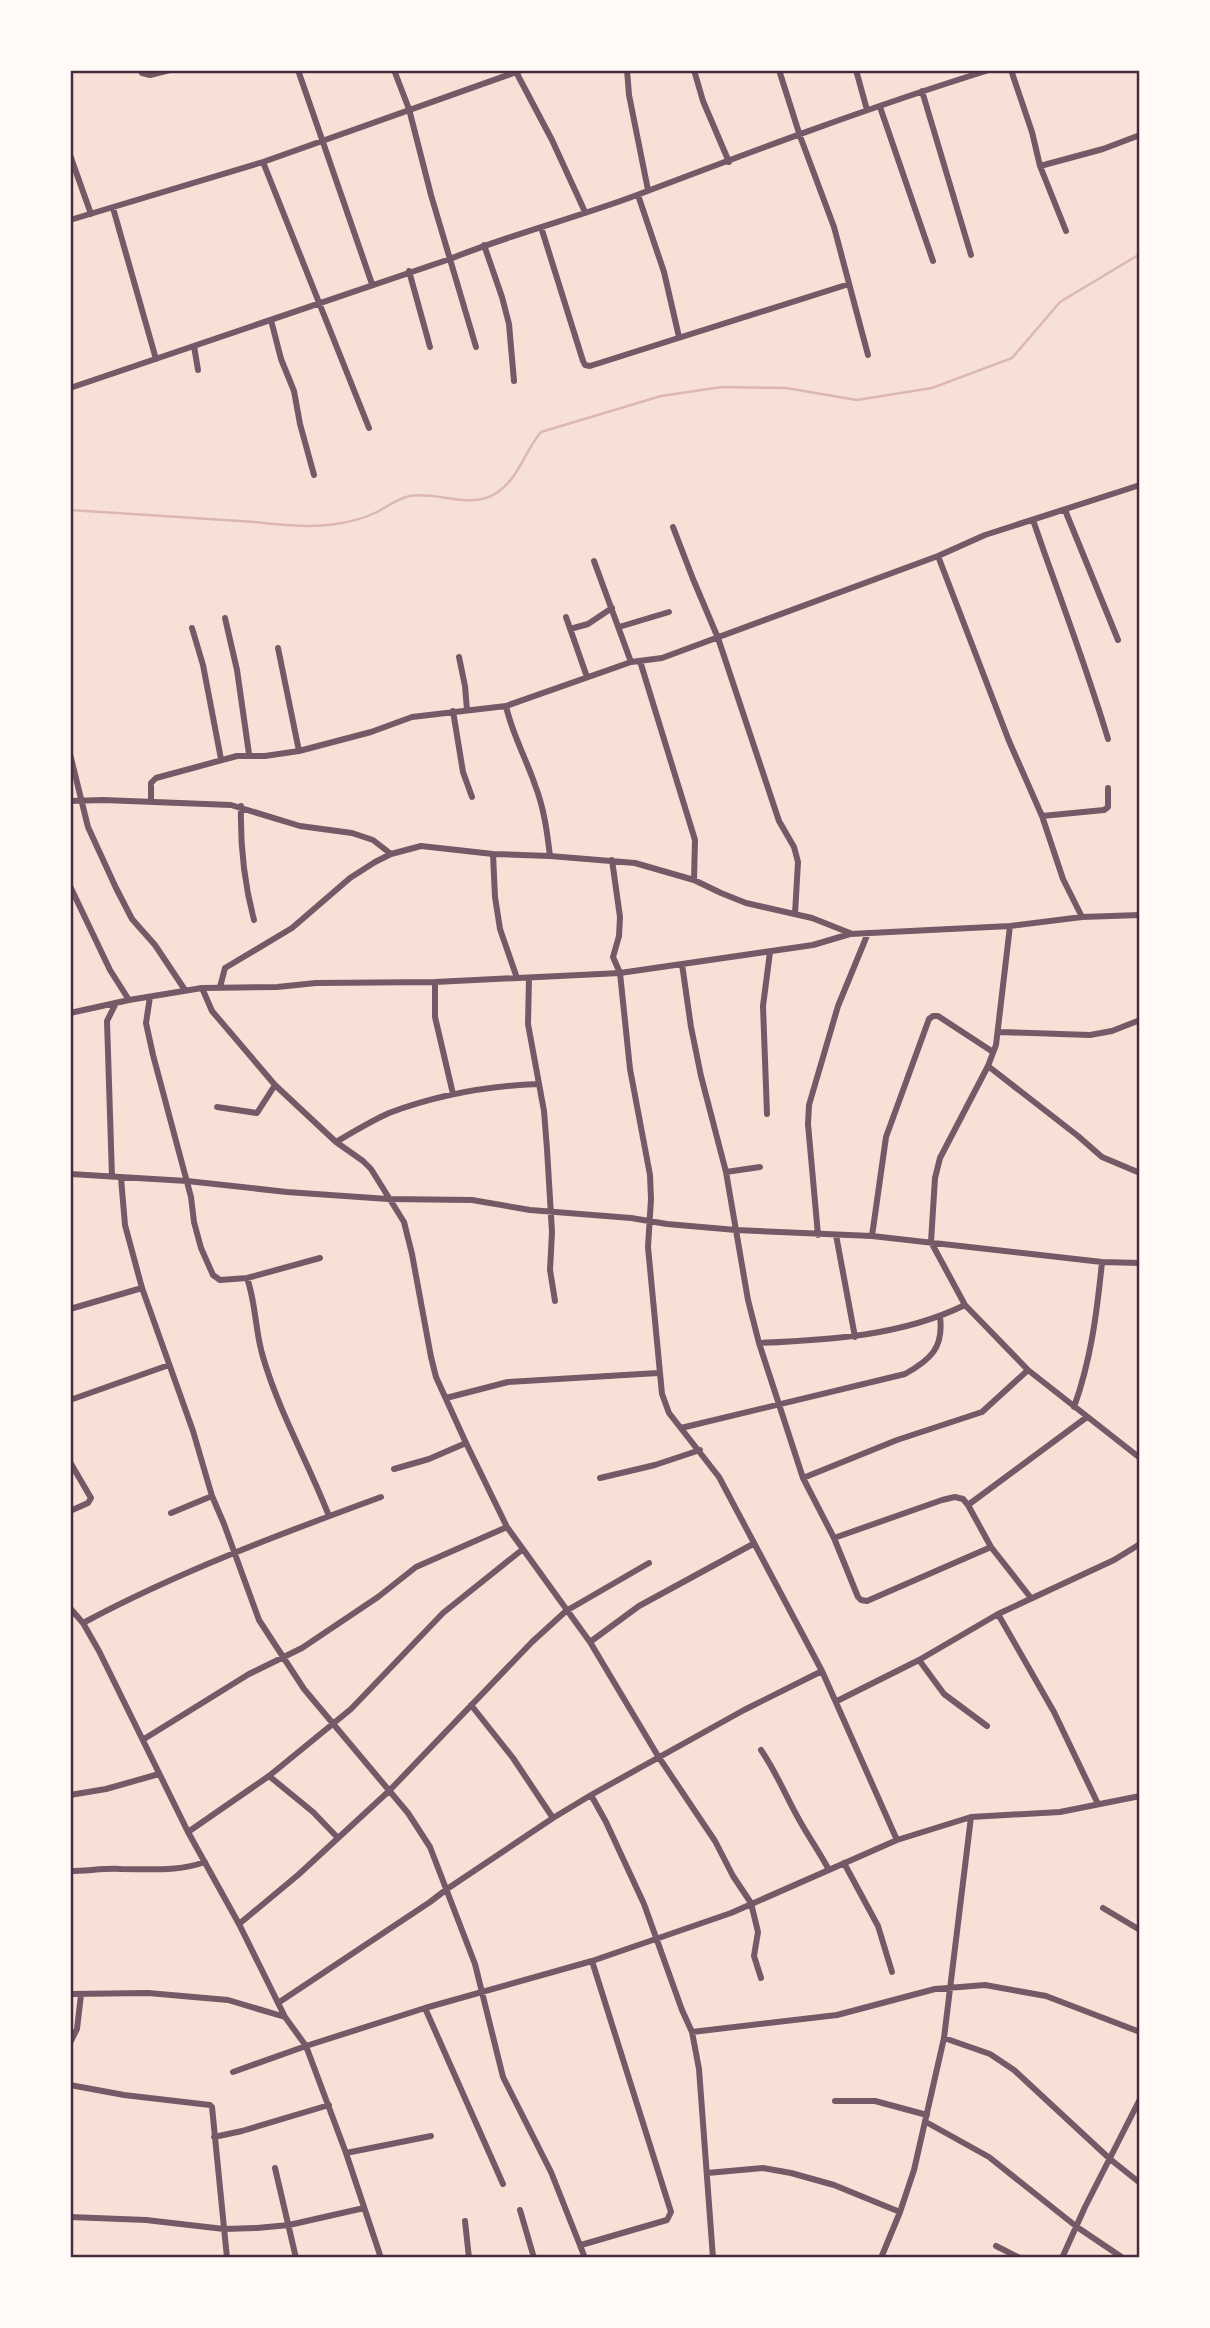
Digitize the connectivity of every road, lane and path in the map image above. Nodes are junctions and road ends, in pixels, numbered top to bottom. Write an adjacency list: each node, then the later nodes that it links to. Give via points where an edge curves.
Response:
1 (140, 70): 2 (street, via 150,75)
2 (170, 70)
3 (298, 70): 19 (street)
4 (394, 70): 15 (street)
5 (627, 70): 24 (street)
6 (694, 70): 22 (street)
7 (779, 70): 18 (street)
8 (856, 70): 16 (street)
9 (989, 70): 12 (street)
10 (1011, 70): 23 (street)
11 (518, 71): 15 (street); 27 (street)
12 (973, 72): 13 (street)
13 (922, 91): 14 (street); 33 (street)
14 (880, 107): 16 (street); 35 (street)
15 (409, 109): 19 (street); 34 (street)
16 (867, 110): 18 (street)
17 (1140, 135): 23 (street)
18 (800, 136): 22 (street); 38 (street, via 834,227)
19 (323, 142): 21 (street); 37 (street)
20 (70, 155): 28 (street)
21 (263, 162): 26 (street); 39 (street)
22 (729, 162): 24 (street)
23 (1040, 166): 31 (street)
24 (648, 190): 25 (street)
25 (638, 195): 27 (street); 41 (street)
26 (113, 208): 28 (street); 46 (street)
27 (585, 212): 30 (street)
28 (91, 214): 29 (street)
29 (70, 220)
30 (541, 227): 32 (street); 41 (street, via 585,365)
31 (1066, 232)
32 (484, 245): 34 (street); 48 (street, via 509,324)
33 (971, 256)
34 (450, 259): 36 (street); 44 (street)
35 (933, 261)
36 (408, 271): 37 (street); 43 (street)
37 (372, 284): 39 (street)
38 (849, 284): 41 (street); 45 (street)
39 (319, 302): 40 (street); 50 (street)
40 (271, 320): 42 (street); 51 (street)
41 (679, 337)
42 (194, 346): 46 (street); 47 (street)
43 (430, 347)
44 (476, 347)
45 (868, 355)
46 (156, 359): 49 (street)
47 (198, 370)
48 (514, 381)
49 (70, 387)
50 (369, 428)
51 (314, 475)
52 (1140, 485): 53 (street)
53 (1065, 510): 54 (street); 66 (street)
54 (1033, 520): 56 (street); 75 (street)
55 (673, 527): 65 (street)
56 (938, 556): 65 (street); 86 (street)
57 (594, 561): 58 (street)
58 (612, 608): 62 (street); 64 (street, via 588,624)
59 (669, 612): 62 (street)
60 (566, 617): 64 (street)
61 (225, 618): 78 (street)
62 (619, 627): 70 (street)
63 (192, 628): 79 (street)
64 (570, 629): 71 (street)
65 (718, 638): 69 (street); 93 (street, via 779,821 794,847 798,862)
66 (1118, 640)
67 (278, 648): 76 (street)
68 (459, 657): 73 (street)
69 (640, 661): 70 (street); 91 (street, via 695,840)
70 (631, 662): 71 (street)
71 (587, 677): 72 (street)
72 (506, 706): 73 (street); 89 (street, via 546,819)
73 (467, 710): 74 (street)
74 (453, 711): 76 (street, via 404,719); 81 (street, via 459,755)
75 (1108, 739)
76 (299, 751): 78 (street)
77 (70, 754): 82 (street)
78 (249, 754): 79 (street)
79 (221, 760): 84 (street, via 152,780)
80 (1108, 788): 86 (street, via 1104,810)
81 (472, 797)
82 (80, 800): 83 (street); 84 (street); 108 (street, via 132,919)
83 (70, 801)
84 (151, 802): 85 (street)
85 (241, 806): 87 (street, via 300,826 352,833 381,844); 96 (street, via 242,859)
86 (1042, 816): 95 (street, via 1063,879)
87 (391, 854): 88 (street, via 421,846); 106 (street, via 350,878 292,928 225,968)
88 (492, 854): 89 (street); 103 (street, via 500,929)
89 (550, 856): 90 (street)
90 (612, 860): 91 (street); 102 (street, via 620,917 613,957)
91 (694, 880): 93 (street, via 746,903)
92 (70, 887): 110 (street)
93 (795, 914): 99 (street)
94 (1140, 915): 95 (street)
95 (1082, 917): 97 (street)
96 (254, 920)
97 (1010, 926): 98 (street); 114 (street)
98 (869, 933): 99 (street); 134 (street, via 838,1006 809,1105)
99 (850, 934): 100 (street)
100 (770, 952): 101 (street); 121 (street, via 764,1006)
101 (682, 964): 102 (street); 124 (street, via 701,1076)
102 (620, 973): 104 (street); 132 (street, via 630,1069 650,1175)
103 (517, 978): 104 (street); 105 (street)
104 (528, 978): 117 (street, via 528,1024)
105 (435, 982): 106 (street); 119 (street, via 435,1017)
106 (220, 987): 107 (street)
107 (202, 988): 108 (street); 118 (street, via 212,1011)
108 (185, 990): 109 (street)
109 (150, 997): 110 (street); 129 (street, via 146,1023)
110 (129, 1000): 111 (street)
111 (116, 1003): 112 (street); 127 (street, via 107,1021)
112 (70, 1013)
113 (1140, 1020): 114 (street, via 1090,1035)
114 (999, 1032): 115 (street)
115 (993, 1052): 116 (street); 136 (street, via 938,1016 929,1019 886,1137)
116 (988, 1066): 125 (street, via 1102,1157); 137 (street, via 940,1158)
117 (538, 1084): 119 (street); 131 (street)
118 (275, 1085): 120 (street, via 257,1113); 122 (street)
119 (453, 1094): 122 (street, via 390,1113)
120 (217, 1107)
121 (767, 1114)
122 (336, 1142): 130 (street, via 371,1169)
123 (760, 1167): 124 (street)
124 (726, 1172): 133 (street)
125 (1140, 1173)
126 (70, 1174): 127 (street)
127 (112, 1177): 128 (street)
128 (121, 1178): 129 (street); 142 (street, via 125,1225)
129 (187, 1181): 130 (street); 141 (street, via 201,1248 213,1275 220,1280)
130 (388, 1199): 131 (street, via 472,1200); 152 (street, via 406,1229 431,1357)
131 (551, 1212): 132 (street); 143 (street)
132 (648, 1221): 133 (street); 151 (street)
133 (736, 1230): 134 (street); 148 (street)
134 (818, 1234): 135 (street)
135 (836, 1235): 136 (street); 147 (street)
136 (872, 1236): 137 (street)
137 (931, 1242): 139 (street); 144 (street)
138 (320, 1258): 141 (street)
139 (1102, 1262): 140 (street); 155 (street, via 1094,1332)
140 (1140, 1263)
141 (247, 1278): 170 (street, via 261,1348 279,1403)
142 (142, 1288): 145 (street); 149 (street)
143 (555, 1301)
144 (965, 1305): 146 (street); 150 (street)
145 (70, 1309)
146 (940, 1317): 147 (street); 154 (street, via 940,1340 933,1353 905,1374)
147 (855, 1337): 148 (street)
148 (759, 1343): 154 (street)
149 (169, 1365): 153 (street); 165 (street)
150 (1028, 1370): 155 (street); 164 (street, via 982,1412)
151 (658, 1373): 152 (street, via 508,1382); 157 (street, via 669,1413)
152 (446, 1398): 158 (street)
153 (70, 1400)
154 (778, 1404): 157 (street); 164 (street)
155 (1074, 1407): 156 (street)
156 (1087, 1417): 160 (street); 167 (street)
157 (681, 1428): 159 (street)
158 (466, 1443): 162 (street); 171 (street)
159 (699, 1450): 163 (street); 173 (street, via 719,1477)
160 (1140, 1458)
161 (70, 1462): 168 (street, via 92,1498)
162 (394, 1469)
163 (600, 1478)
164 (803, 1478): 172 (street)
165 (212, 1496): 169 (street); 177 (street)
166 (382, 1497): 170 (street)
167 (968, 1505): 172 (street, via 955,1497); 175 (street)
168 (70, 1511)
169 (171, 1513)
170 (329, 1516): 177 (street)
171 (507, 1527): 176 (street); 185 (street, via 416,1567)
172 (834, 1538): 175 (street, via 859,1597 867,1601)
173 (753, 1544): 184 (street, via 639,1605); 187 (street)
174 (1140, 1544): 179 (street)
175 (991, 1547): 179 (street)
176 (523, 1549): 181 (street); 190 (street, via 443,1613 377,1684)
177 (235, 1553): 183 (street); 185 (street, via 259,1620)
178 (649, 1563): 181 (street)
179 (1031, 1598): 182 (street)
180 (70, 1608): 183 (street)
181 (566, 1611): 184 (street); 189 (street)
182 (998, 1614): 186 (street); 201 (street, via 1054,1712)
183 (83, 1623): 192 (street)
184 (590, 1642): 194 (street)
185 (283, 1659): 190 (street); 192 (street)
186 (919, 1660): 188 (street); 191 (street, via 944,1694)
187 (822, 1671): 188 (street); 194 (street)
188 (836, 1701): 206 (street)
189 (471, 1704): 197 (street); 203 (street)
190 (332, 1724): 196 (street); 197 (street)
191 (988, 1726)
192 (144, 1739): 195 (street)
193 (761, 1750): 209 (street)
194 (658, 1756): 199 (street); 212 (street)
195 (159, 1774): 198 (street); 204 (street)
196 (269, 1776): 204 (street); 205 (street)
197 (389, 1791): 205 (street); 211 (street, via 419,1828)
198 (70, 1795)
199 (592, 1795): 203 (street); 218 (street, via 644,1904)
200 (1140, 1796): 201 (street)
201 (1098, 1804): 202 (street, via 1060,1812)
202 (971, 1817): 206 (street); 222 (street)
203 (553, 1818): 211 (street)
204 (188, 1832): 207 (street)
205 (338, 1838): 215 (street)
206 (897, 1840): 208 (street)
207 (205, 1862): 210 (street, via 168,1871); 215 (street)
208 (844, 1863): 209 (street); 220 (street, via 878,1926)
209 (829, 1870): 212 (street)
210 (70, 1871)
211 (447, 1889): 223 (street, via 475,1964); 226 (street)
212 (751, 1903): 218 (street); 221 (street, via 758,1932 754,1956)
213 (1103, 1908): 216 (street)
214 (1140, 1919): 216 (street)
215 (239, 1923): 226 (street)
216 (1132, 1925): 217 (street)
217 (1140, 1930)
218 (655, 1938): 219 (street); 229 (street)
219 (592, 1961): 223 (street); 256 (street, via 671,2211 667,2220)
220 (892, 1972)
221 (761, 1978)
222 (951, 1988): 229 (street, via 837,2015); 230 (street, via 985,1985 1046,1996); 231 (street)
223 (480, 1992): 227 (street); 256 (street, via 503,2077 551,2172)
224 (70, 1994): 225 (street)
225 (81, 1995): 228 (street, via 148,1993 228,2000); 232 (street, via 77,2029)
226 (278, 2003): 228 (street)
227 (425, 2008): 233 (street); 246 (street)
228 (285, 2017): 233 (street)
229 (692, 2032): 245 (street)
230 (1140, 2032)
231 (944, 2038): 239 (street); 243 (street, via 982,2050 1014,2070)
232 (70, 2043)
233 (306, 2046): 234 (street); 238 (street)
234 (233, 2072)
235 (70, 2085): 241 (street, via 210,2105)
236 (1140, 2099): 243 (street)
237 (835, 2101): 239 (street, via 875,2101)
238 (329, 2105): 241 (street); 242 (street)
239 (927, 2119): 250 (street); 254 (street, via 989,2157)
240 (431, 2136): 242 (street)
241 (214, 2137): 255 (street)
242 (346, 2153): 248 (street)
243 (1110, 2159): 247 (street); 254 (street)
244 (275, 2168): 253 (street)
245 (707, 2173): 250 (street, via 763,2168 791,2173); 264 (street)
246 (503, 2183)
247 (1140, 2183)
248 (364, 2208): 253 (street); 260 (street)
249 (520, 2210): 262 (street)
250 (900, 2212): 265 (street)
251 (70, 2217): 255 (street)
252 (465, 2221): 261 (street)
253 (289, 2225): 255 (street); 259 (street)
254 (1077, 2227): 267 (street); 268 (street)
255 (224, 2229): 258 (street)
256 (581, 2245): 263 (street)
257 (996, 2246): 266 (street)
258 (227, 2258)
259 (296, 2258)
260 (381, 2258)
261 (469, 2258)
262 (534, 2258)
263 (585, 2258)
264 (713, 2258)
265 (881, 2258)
266 (1020, 2258)
267 (1062, 2258)
268 (1123, 2258)

